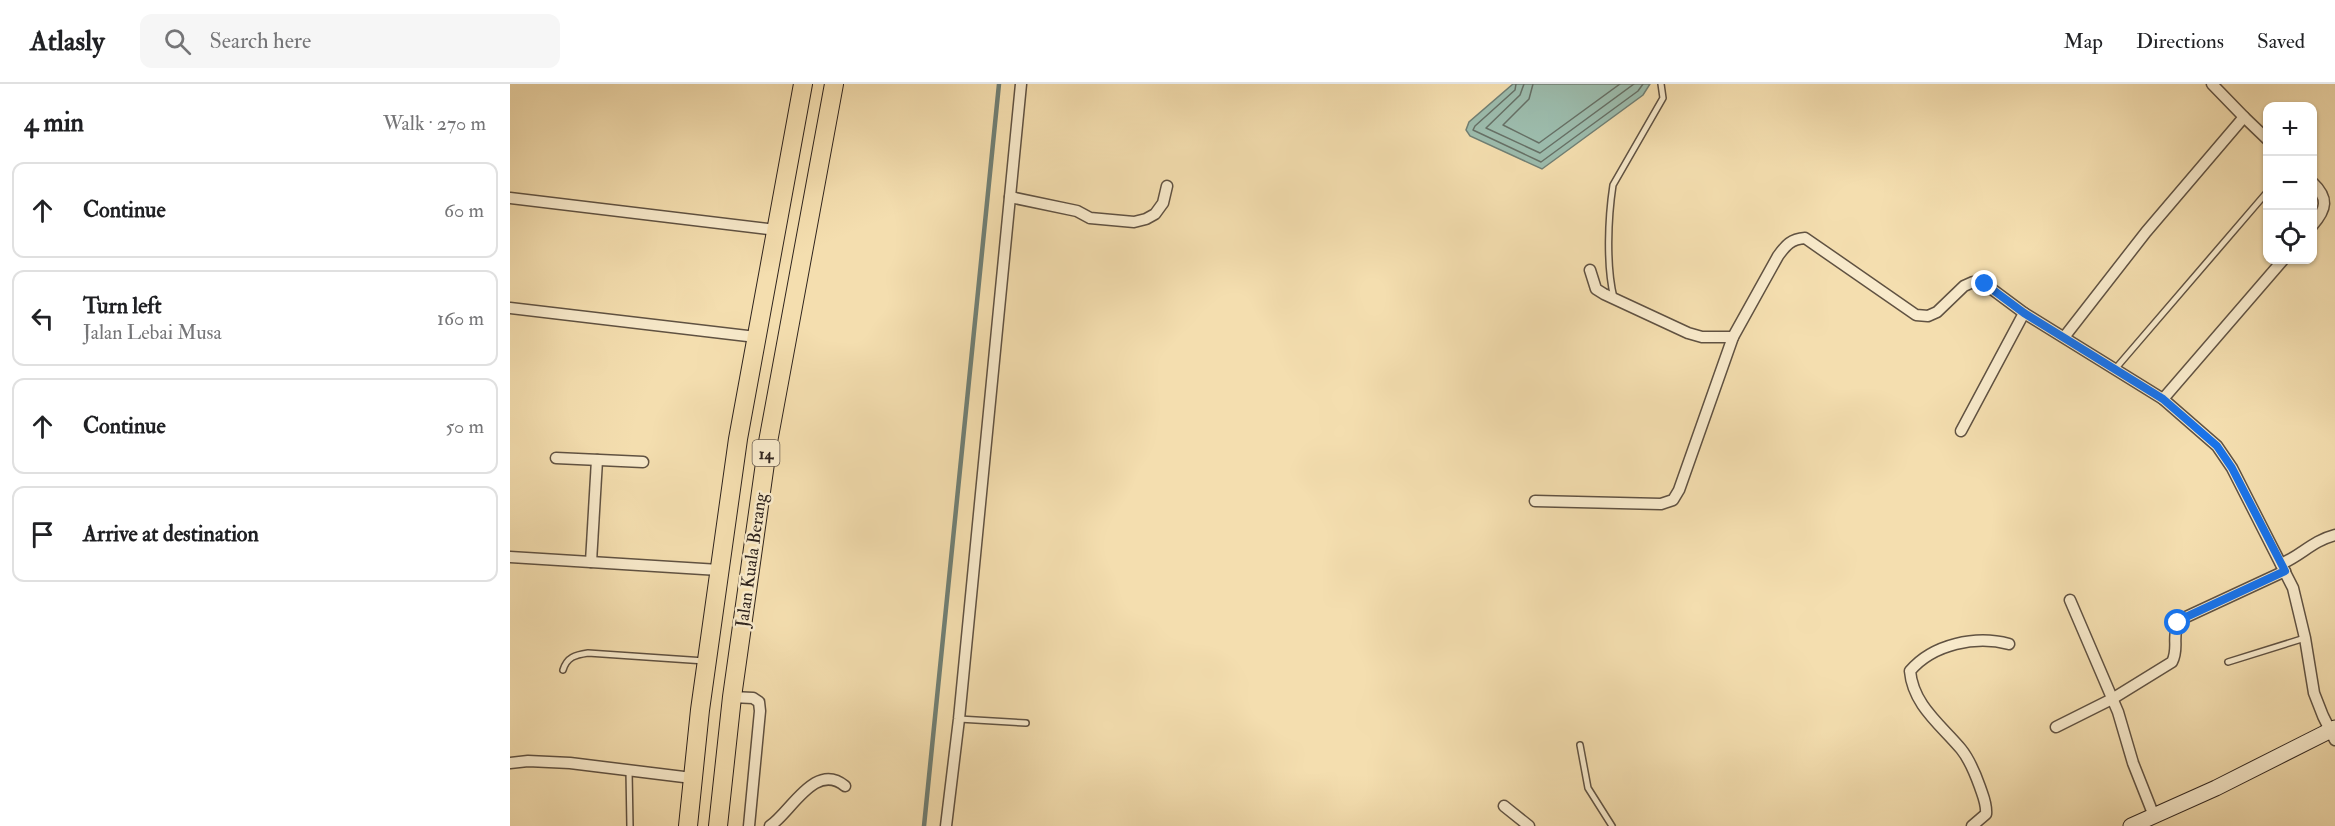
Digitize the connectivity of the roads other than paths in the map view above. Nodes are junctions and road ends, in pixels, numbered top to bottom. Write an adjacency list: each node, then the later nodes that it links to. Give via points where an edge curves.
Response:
1 (803, 84): 14 (highway, Jalan Kuala Berang / 14)
2 (834, 84): 41 (highway, Jalan Kuala Berang / 14, via 768,442)
3 (1021, 84): 10 (street)
4 (1661, 84): 17 (lane, via 1663,98 1614,185 1610,273)
5 (2212, 84): 6 (street)
6 (2244, 117): 7 (street); 20 (street, via 2146,232)
7 (2263, 135)
8 (1167, 186): 10 (street, via 1163,203 1155,214 1134,222 1096,219 1077,211)
9 (2317, 186): 13 (street, via 2325,200)
10 (1010, 197): 43 (street)
11 (2263, 197): 23 (lane)
12 (510, 198): 14 (street)
13 (2317, 221)
14 (776, 230): 21 (highway, Jalan Kuala Berang / 14)
15 (2280, 264): 24 (street)
16 (1590, 270): 17 (street, via 1596,289)
17 (1615, 299): 22 (street, via 1688,333)
18 (510, 308): 21 (street)
19 (2024, 313): 20 (street); 22 (street, via 1985,284 1973,282 1937,312 1916,315 1805,238 1796,238 1778,256); 25 (street)
20 (2065, 336): 23 (street)
21 (756, 337): 34 (highway, Jalan Kuala Berang / 14)
22 (1733, 337): 29 (street, via 1680,490 1673,500 1661,504)
23 (2116, 368): 24 (street)
24 (2163, 399): 33 (street, via 2217,446)
25 (1961, 431)
26 (556, 458): 27 (street)
27 (597, 460): 28 (street); 32 (street)
28 (643, 462)
29 (1535, 501)
30 (2335, 535): 33 (street, via 2307,546)
31 (510, 557): 32 (street)
32 (591, 562): 34 (street)
33 (2283, 567): 36 (street); 42 (street, via 2178,623 2172,662)
34 (718, 570): 38 (highway, Jalan Kuala Berang / 14)
35 (2070, 600): 42 (street)
36 (2306, 638): 39 (lane); 46 (street, via 2314,693)
37 (2009, 644): 62 (street, via 1994,640 1963,642 1928,656 1910,671 1911,683 1923,707 1973,767 1987,807 1986,814)
38 (707, 661): 40 (lane, via 588,653 566,661); 50 (highway, Jalan Kuala Berang / 14)
39 (2228, 662)
40 (563, 670)
41 (732, 697): 56 (highway, Jalan Kuala Berang / 14); 57 (street, via 759,702)
42 (2112, 699): 45 (street); 53 (street)
43 (959, 719): 44 (lane); 59 (street)
44 (1026, 723)
45 (2056, 727)
46 (2333, 733): 53 (main road)
47 (1580, 745): 61 (lane, via 1588,788)
48 (510, 763): 49 (street, via 570,763)
49 (628, 770): 50 (street); 54 (lane)
50 (692, 778): 55 (highway, Jalan Kuala Berang / 14)
51 (845, 786): 58 (street, via 828,778 815,783)
52 (1504, 806): 60 (street)
53 (2154, 816): 63 (main road)
54 (630, 826)
55 (688, 826)
56 (723, 826)
57 (749, 826)
58 (770, 826)
59 (946, 826)
60 (1529, 826)
61 (1611, 826)
62 (1972, 826)
63 (2131, 826)

